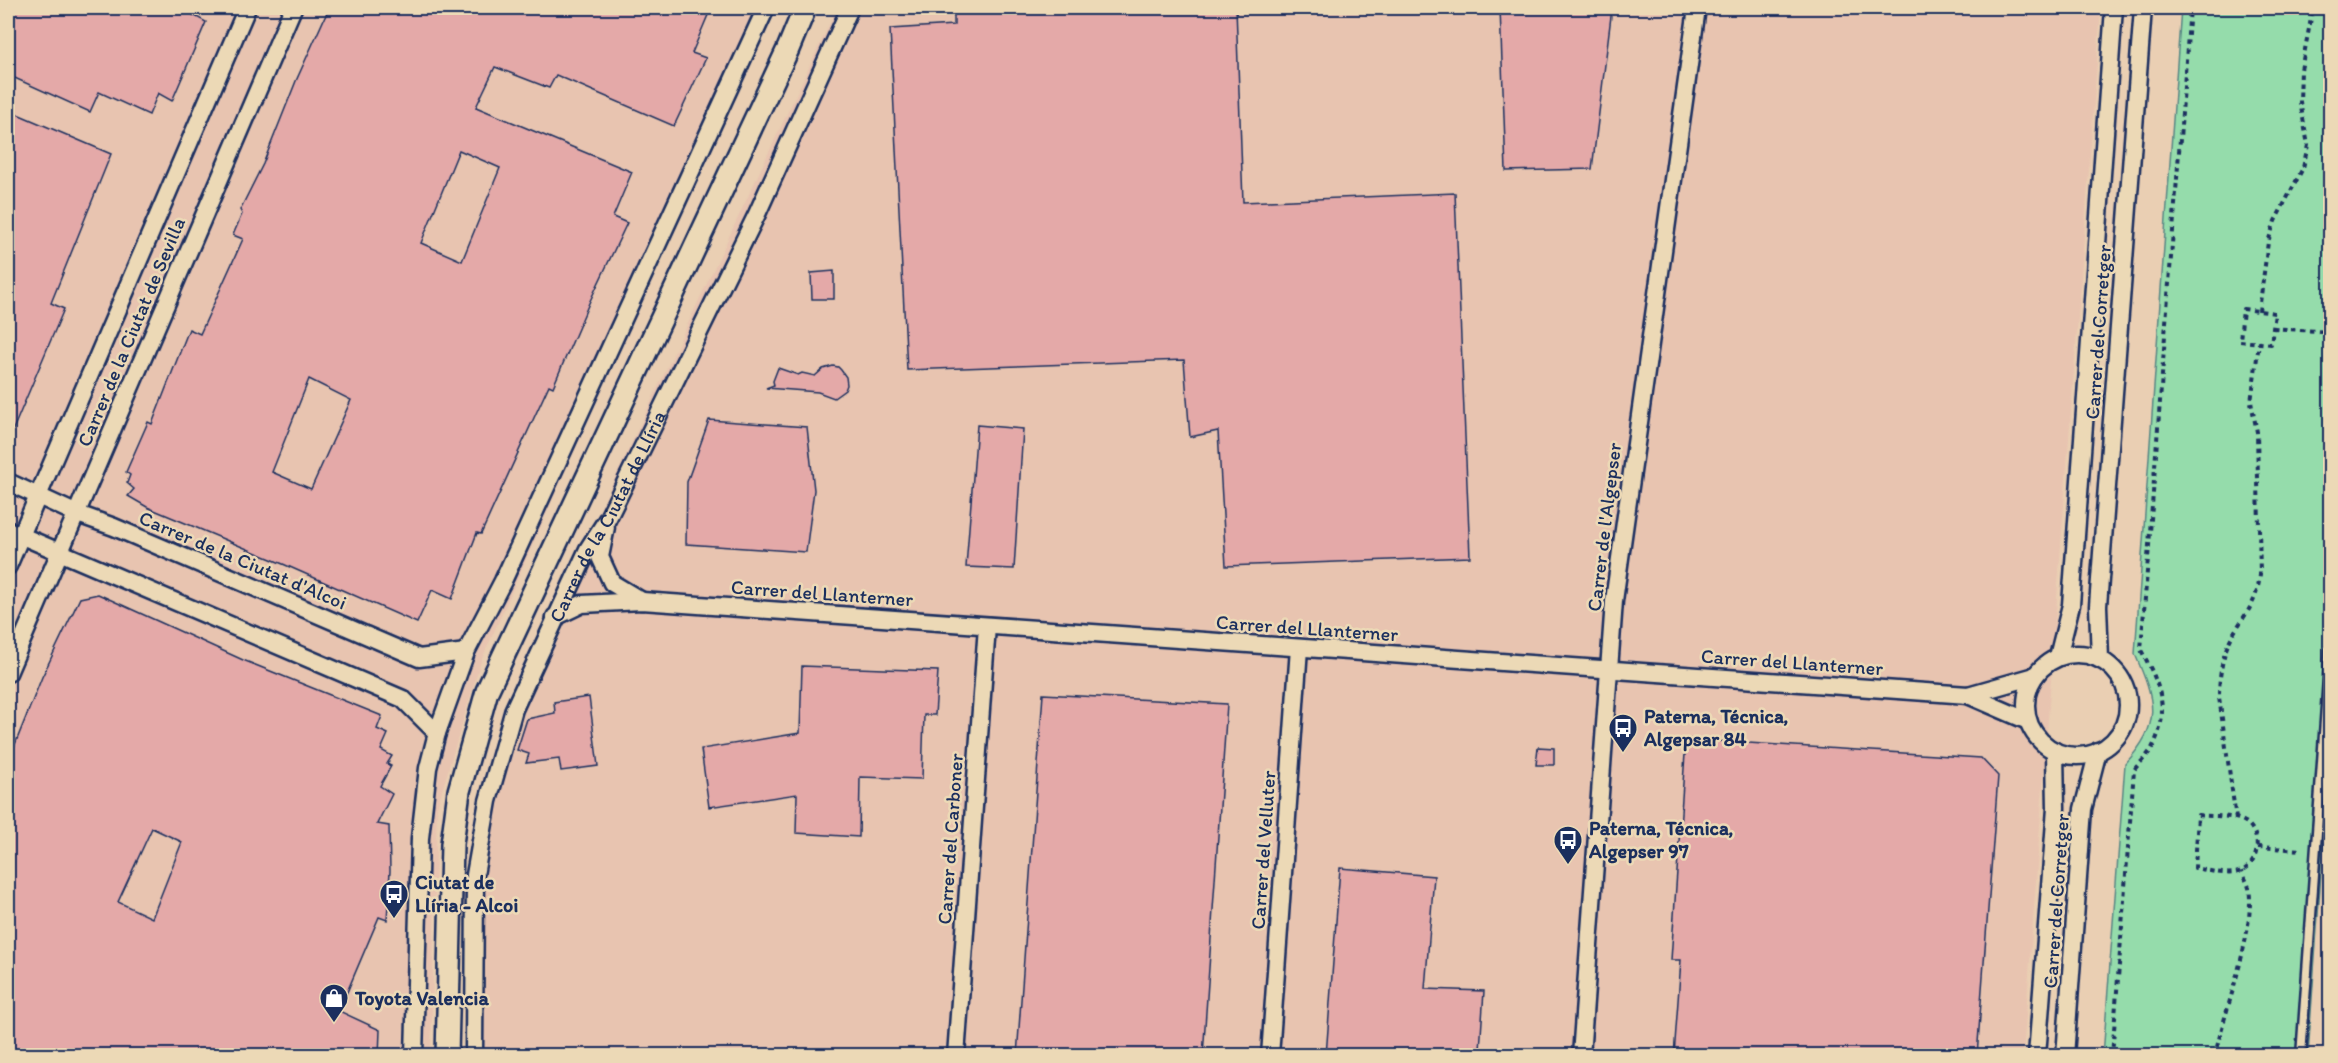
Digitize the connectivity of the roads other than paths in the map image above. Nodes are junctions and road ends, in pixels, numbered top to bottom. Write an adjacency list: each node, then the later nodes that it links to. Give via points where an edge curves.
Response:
1 (247, 8): 10 (street, Carrer de la Ciutat de Sevilla)
2 (293, 8): 11 (street, Carrer de la Ciutat de Sevilla)
3 (766, 8): 21 (street, via 503,581)
4 (805, 8): 33 (street, Carrer de la Ciutat de Llíria, via 487,691 459,791 452,843)
5 (850, 8): 12 (street, Carrer de la Ciutat de Llíria, via 757,214)
6 (1697, 8): 24 (street, Carrer de l'Algepser, via 1614,601)
7 (2114, 8): 22 (street, Carrer del Corretger, via 2071,605)
8 (2143, 8): 23 (street, Carrer del Corretger, via 2098,606)
9 (8, 482): 10 (street, Carrer de la Ciutat d'Alcoi)
10 (38, 496): 11 (street, Carrer de la Ciutat d'Alcoi); 13 (street, Carrer de la Ciutat de Sevilla)
11 (75, 513): 14 (street, Carrer de la Ciutat de Sevilla); 21 (street, Carrer de la Ciutat d'Alcoi, via 418,658)
12 (608, 518): 16 (street, Carrer del Llanterner, via 600,557 612,582); 17 (street, Carrer de la Ciutat de Llíria, via 588,549)
13 (14, 533): 14 (street); 15 (street, Carrer de la Ciutat de Sevilla)
14 (59, 552): 25 (street, Carrer de la Ciutat de Sevilla); 29 (street, via 403,699)
15 (8, 566)
16 (642, 601): 17 (street, Carrer del Llanterner, via 582,604); 18 (street, Carrer del Llanterner)
17 (555, 617): 34 (street, Carrer de la Ciutat de Llíria, via 514,709 488,801 475,875)
18 (987, 626): 19 (street, Carrer del Llanterner); 35 (street, Carrer del Carboner)
19 (1299, 648): 24 (street, Carrer del Llanterner); 36 (street, Carrer del Velluter)
20 (2331, 650): 40 (lane)
21 (466, 652): 29 (street)
22 (2058, 657): 23 (street, via 2079,654); 26 (street)
23 (2100, 659): 31 (street, via 2123,682 2127,706 2122,729)
24 (1610, 670): 27 (street, Carrer del Llanterner); 37 (street, Carrer de l'Algepser)
25 (8, 673)
26 (2035, 676): 27 (street, Carrer del Llanterner); 28 (street, via 2028,690)
27 (1968, 695): 28 (street, Carrer del Llanterner)
28 (2028, 721): 30 (street, via 2039,738)
29 (437, 733): 32 (street, via 428,768 420,838)
30 (2055, 751): 31 (street, via 2084,756); 38 (street, Carrer del Corretger, via 2056,808)
31 (2098, 751): 39 (street, Carrer del Corretger, via 2083,809)
32 (414, 1056)
33 (447, 1056)
34 (474, 1056)
35 (956, 1056)
36 (1270, 1056)
37 (1581, 1056)
38 (2037, 1056)
39 (2065, 1056)
40 (2301, 1056)

